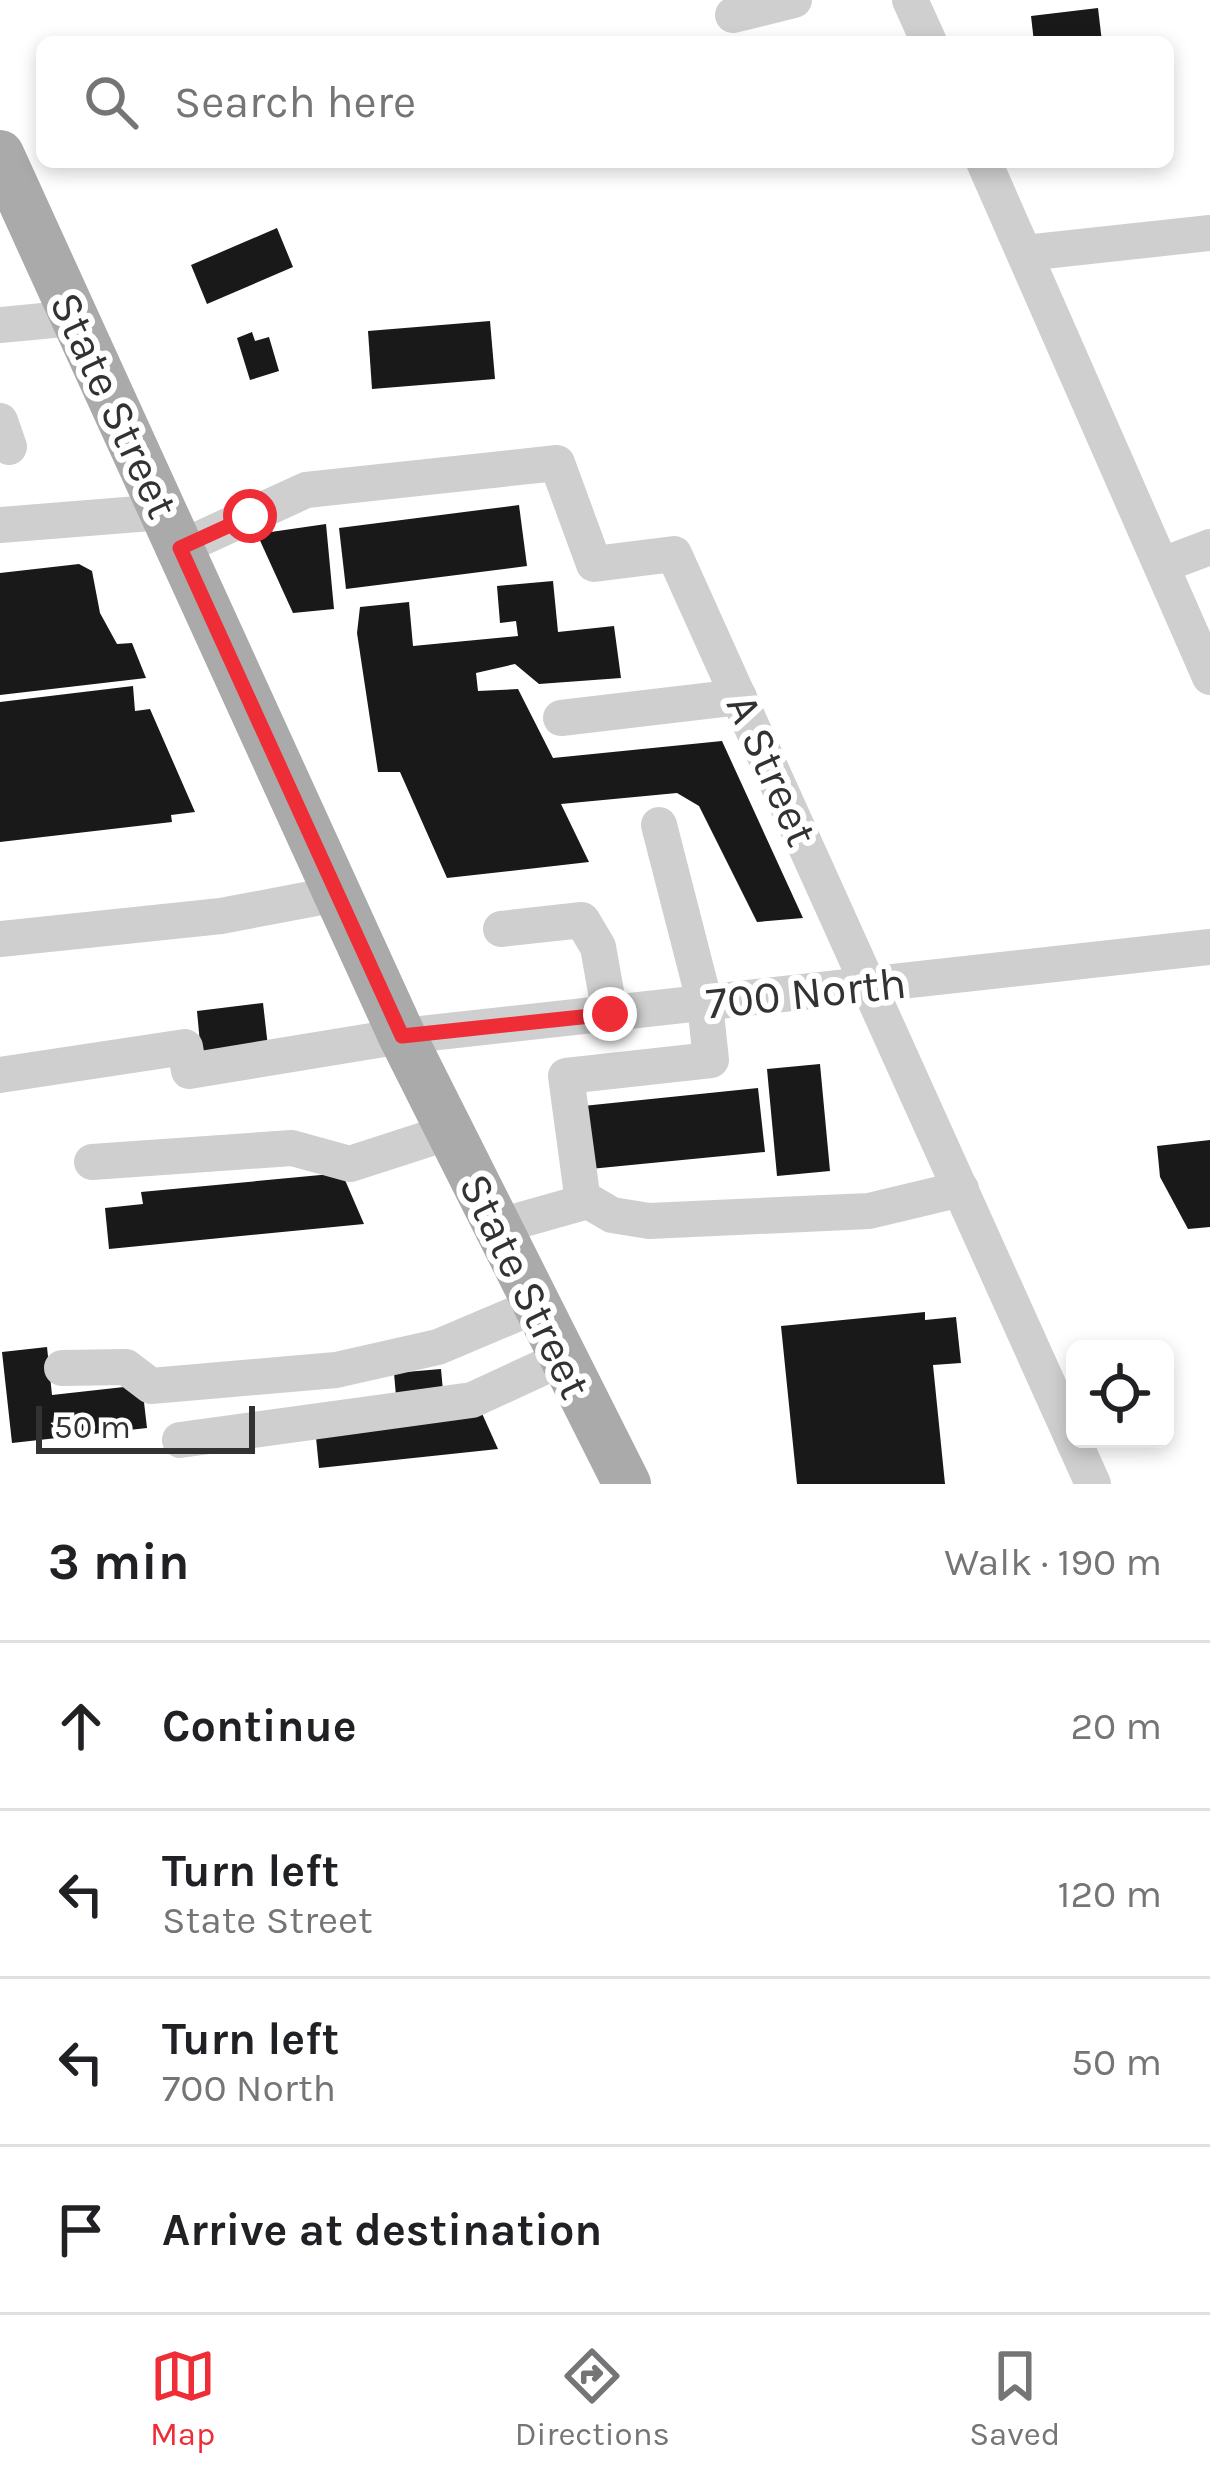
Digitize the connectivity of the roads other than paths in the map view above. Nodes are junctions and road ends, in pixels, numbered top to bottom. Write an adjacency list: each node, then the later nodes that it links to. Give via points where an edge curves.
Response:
1 (794, 0): 3 (street)
2 (910, 0): 4 (street)
3 (733, 15)
4 (926, 36)
5 (0, 154): 9 (main road, State Street)
6 (987, 168): 8 (street)
7 (1210, 233): 8 (street)
8 (1025, 253): 14 (street)
9 (74, 317): 10 (street); 12 (main road, State Street)
10 (0, 326)
11 (0, 525): 12 (street)
12 (171, 530): 16 (street, A Street, via 306,490 556,464 594,564 674,554); 19 (main road, State Street)
13 (1210, 547): 14 (street)
14 (1165, 564): 15 (street)
15 (1210, 677)
16 (739, 697): 17 (street); 23 (street, A Street)
17 (560, 718)
18 (659, 825): 24 (street)
19 (337, 894): 21 (street, via 220,916); 27 (main road, State Street)
20 (501, 929): 25 (street, via 582,920 598,947)
21 (0, 939)
22 (1210, 946): 23 (street, 700 North)
23 (869, 987): 24 (street, 700 North); 32 (street, A Street)
24 (705, 1004): 25 (street, 700 North); 29 (street, via 712,1060)
25 (610, 1014): 26 (street, 700 North)
26 (561, 1019): 27 (street, 700 North); 29 (street)
27 (402, 1036): 28 (street, 700 North, via 190,1071 185,1047); 30 (main road, State Street)
28 (0, 1075)
29 (566, 1076): 33 (street)
30 (449, 1132): 31 (street, via 350,1164 292,1148); 34 (main road, State Street)
31 (92, 1162)
32 (961, 1189): 33 (street, via 869,1211 649,1222); 42 (street, A Street)
33 (584, 1202): 34 (street)
34 (496, 1227): 35 (main road, State Street)
35 (535, 1306): 36 (main road, State Street); 37 (street, via 438,1347 336,1370 151,1386 126,1367)
36 (561, 1359): 38 (main road, State Street); 39 (street, via 472,1400)
37 (62, 1368)
38 (598, 1436): 40 (main road, State Street); 41 (main road, State Street)
39 (180, 1441)
40 (612, 1484)
41 (627, 1484)
42 (1094, 1484)

